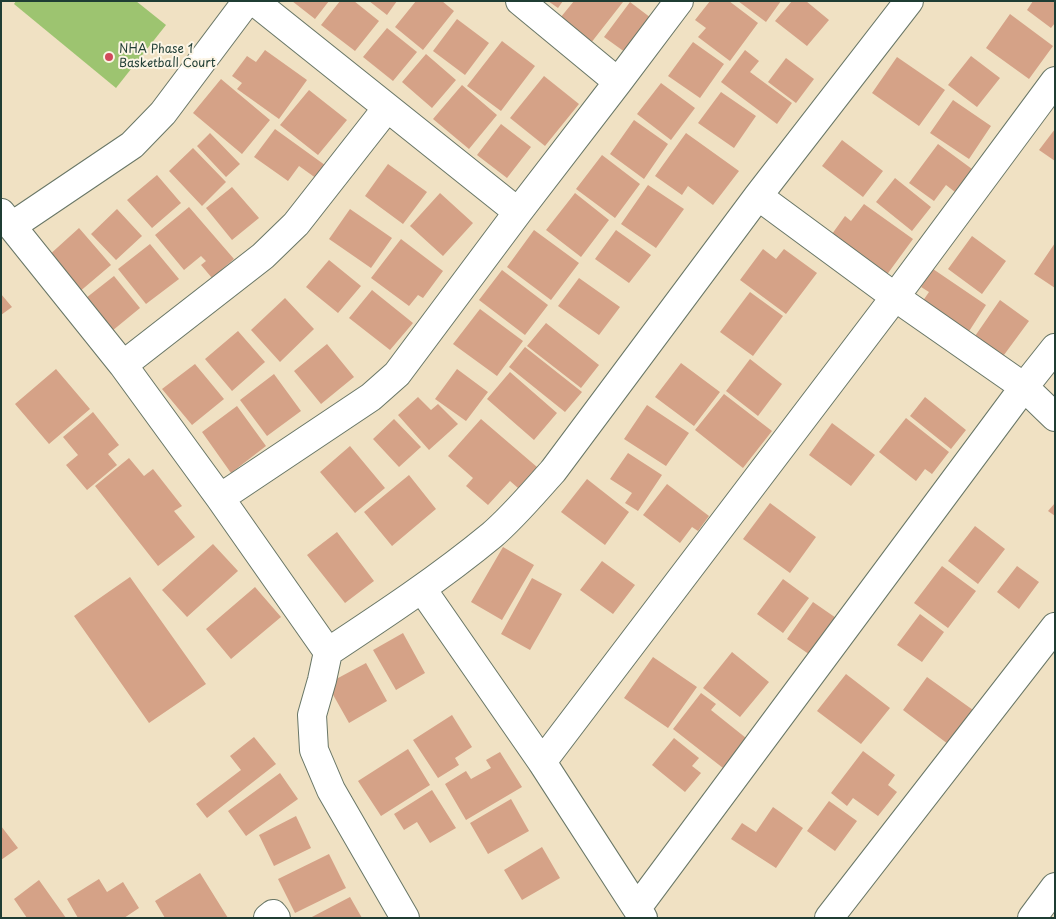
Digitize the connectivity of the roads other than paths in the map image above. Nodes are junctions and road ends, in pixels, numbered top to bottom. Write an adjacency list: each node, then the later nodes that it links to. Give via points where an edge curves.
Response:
1 (247, 1): 11 (street, via 163,113 132,145)
2 (254, 1): 8 (street)
3 (520, 1): 7 (street)
4 (679, 1): 7 (street)
5 (909, 1): 9 (street)
6 (1055, 81): 12 (street)
7 (618, 82): 10 (street)
8 (387, 108): 10 (street); 14 (street, via 296,224 270,250)
9 (758, 196): 12 (street); 18 (street, via 552,471 493,534)
10 (518, 212): 17 (street, via 397,374 371,397)
11 (7, 219): 14 (street)
12 (895, 297): 15 (street); 21 (street)
13 (1055, 348): 15 (street)
14 (122, 365): 17 (street)
15 (1024, 387): 16 (street); 23 (street)
16 (1055, 417)
17 (220, 498): 20 (street)
18 (422, 589): 20 (street); 21 (street)
19 (1055, 627): 27 (street)
20 (328, 652): 26 (street, via 312,715 314,750 331,790)
21 (542, 762): 23 (street)
22 (1055, 887): 28 (street)
23 (640, 913)
24 (268, 918): 25 (street, via 274,914)
25 (276, 918)
26 (405, 918)
27 (829, 918)
28 (1032, 918)

